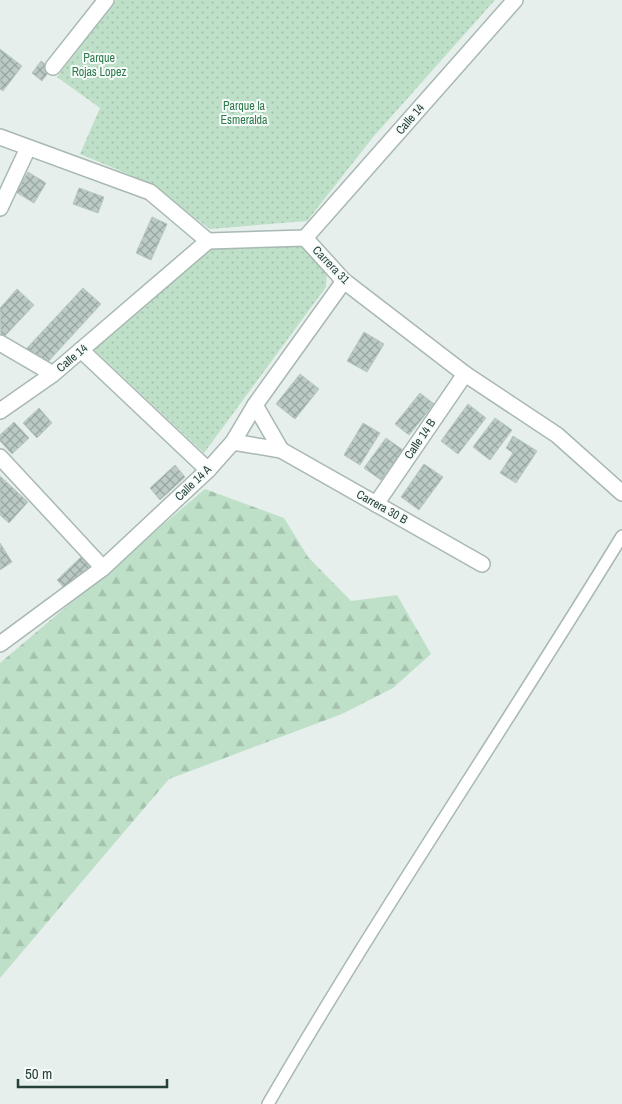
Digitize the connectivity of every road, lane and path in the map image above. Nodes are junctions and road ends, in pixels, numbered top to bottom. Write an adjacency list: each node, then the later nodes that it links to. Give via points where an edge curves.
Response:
1 (106, 0): 3 (street)
2 (516, 0): 7 (street, Calle 14)
3 (53, 67)
4 (0, 136): 5 (street)
5 (28, 148): 6 (street); 8 (street, via 153,194)
6 (0, 208)
7 (305, 238): 8 (street, Carrera 31); 9 (street, Carrera 31)
8 (208, 241): 11 (street, Calle 14)
9 (344, 281): 13 (street, Carrera 31); 14 (street, Calle 14 A)
10 (0, 342): 12 (street)
11 (81, 350): 12 (street, Calle 14); 19 (street)
12 (53, 374): 15 (street, Calle 14)
13 (465, 374): 20 (street, Carrera 31, via 556,435); 21 (street, Calle 14 B)
14 (255, 405): 16 (street, Calle 14 A); 17 (street)
15 (0, 411)
16 (232, 442): 17 (street, Carrera 30 B); 19 (street, Calle 14 A)
17 (281, 450): 21 (street, Carrera 30 B)
18 (0, 457): 24 (street)
19 (208, 470): 24 (street, Calle 14 A)
20 (622, 493)
21 (376, 504): 23 (street, Carrera 30 B)
22 (622, 536): 26 (lane, via 536,677 357,956)
23 (482, 564)
24 (103, 568): 25 (street, Calle 14 A)
25 (0, 644)
26 (268, 1104)

